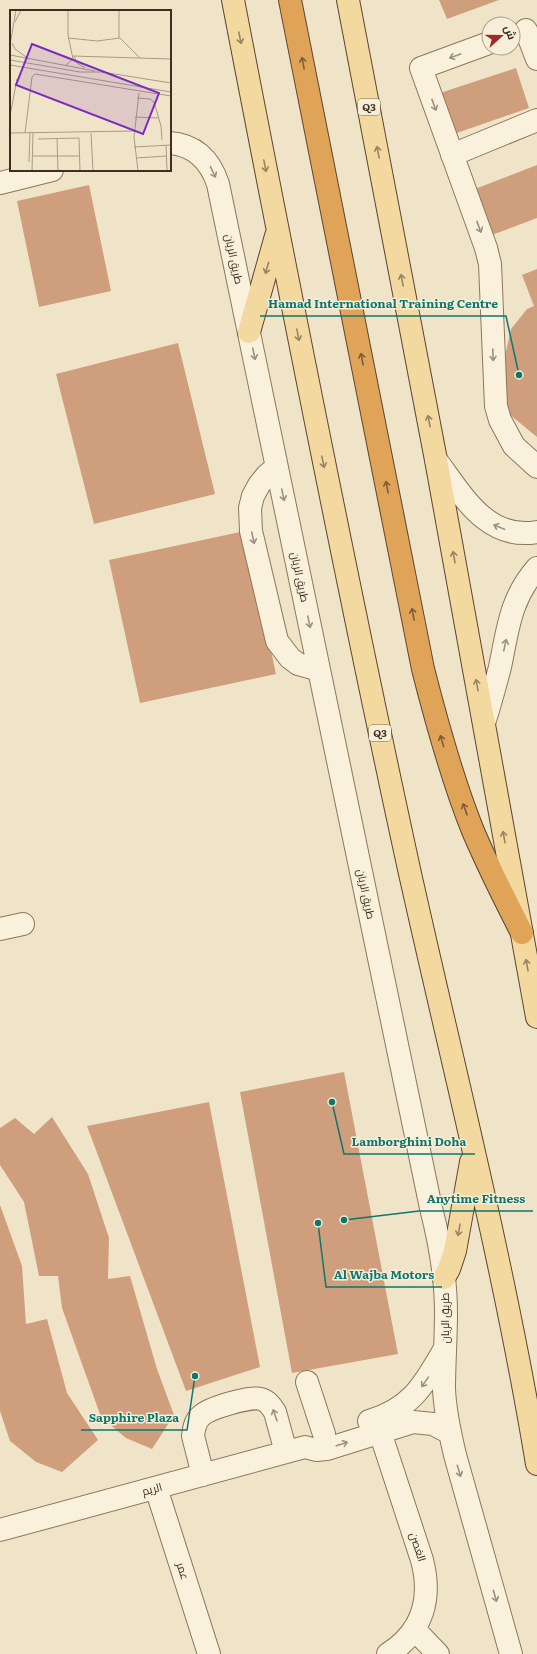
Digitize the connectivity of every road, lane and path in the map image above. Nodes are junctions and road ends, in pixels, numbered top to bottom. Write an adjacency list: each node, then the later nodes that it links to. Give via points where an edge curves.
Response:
1 (233, 0): 14 (main road, Q3, one-way to 14)
2 (290, 0): 25 (highway, one-way to 2, via 473,831 437,724)
3 (348, 0): 5 (main road, Q3)
4 (365, 0): 5 (main road)
5 (353, 24): 16 (main road, Q3, one-way to 5)
6 (525, 30): 8 (street)
7 (481, 46): 11 (street, one-way to 11, via 421,68)
8 (537, 59)
9 (537, 120): 11 (street)
10 (178, 145): 15 (street, طريق الريان, one-way to 15, via 203,157 215,174)
11 (452, 155): 17 (street, one-way to 17, via 490,264 494,391 500,420 514,446)
12 (48, 171): 13 (street)
13 (0, 183)
14 (277, 231): 15 (main road, one-way to 15); 27 (main road, Q3, one-way to 27, via 363,656)
15 (249, 332): 18 (street, طريق الريان, one-way to 18)
16 (436, 460): 19 (street, one-way to 16, via 509,531 486,520 468,502); 22 (main road, Q3, one-way to 16)
17 (537, 467)
18 (277, 468): 21 (street, طريق الريان, one-way to 21); 21 (street, one-way to 21, via 259,484 253,496 250,508 251,531 276,641 298,664)
19 (537, 532)
20 (537, 568): 22 (street, one-way to 20, via 513,606)
21 (319, 670): 28 (street, طريق الريان, via 440,1243)
22 (484, 723): 25 (main road, Q3, one-way to 22)
23 (22, 924): 24 (street)
24 (0, 929)
25 (522, 933): 26 (main road, Q3, one-way to 25)
26 (537, 1017)
27 (473, 1150): 28 (main road, one-way to 28, via 455,1251 450,1269); 35 (main road, Q3, via 501,1274)
28 (444, 1278): 29 (street, طريق الريان)
29 (445, 1348): 32 (street, طريق الريان, via 444,1391); 33 (street, الريم, one-way to 33, via 423,1384 394,1412)
30 (307, 1382): 33 (street)
31 (380, 1432): 32 (street, الريم, via 413,1422 423,1422); 34 (street, الريم, one-way to 31, via 321,1450); 39 (street, الغصن, via 426,1574 425,1602)
32 (450, 1433): 43 (street, طريق الريان, one-way to 43)
33 (324, 1434): 34 (street, الريم)
34 (295, 1450): 36 (street, الريم); 36 (street, one-way to 36, via 271,1406 260,1399 247,1400 206,1412 198,1420 193,1436)
35 (537, 1464)
36 (203, 1475): 37 (street, الريم)
37 (156, 1488): 38 (street, الريم); 40 (street, عمر)
38 (0, 1530)
39 (414, 1629): 41 (street, الغصن, via 406,1640); 42 (street)
40 (209, 1654)
41 (388, 1654)
42 (438, 1654)
43 (511, 1654)

